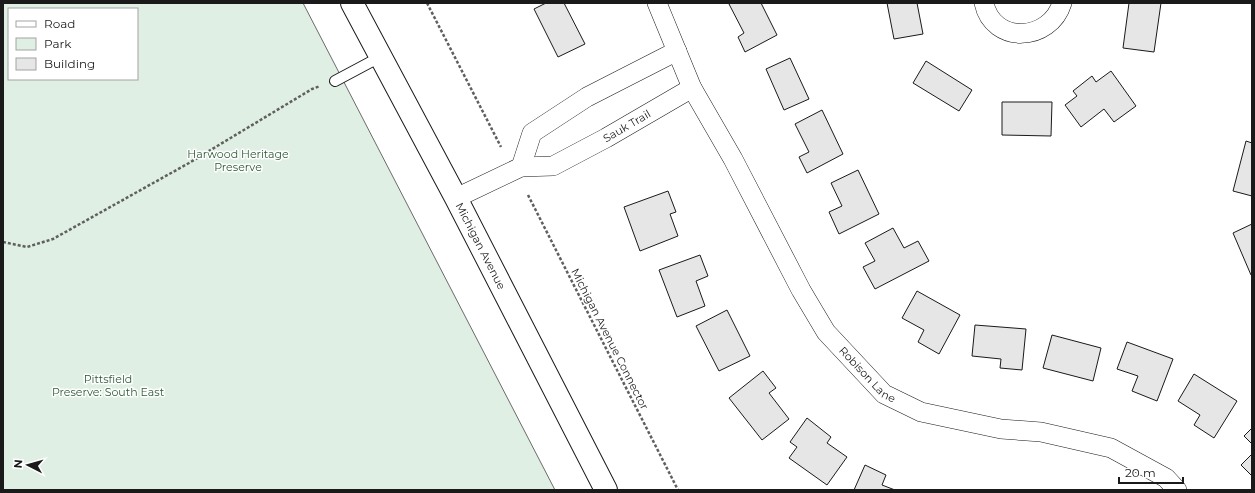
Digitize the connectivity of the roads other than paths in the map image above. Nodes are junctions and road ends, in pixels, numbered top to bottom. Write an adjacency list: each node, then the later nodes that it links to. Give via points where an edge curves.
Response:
1 (352, 3): 6 (highway, Michigan Avenue)
2 (657, 3): 5 (street)
3 (984, 3): 4 (street, via 992,20 1003,29 1023,34 1041,29 1052,22)
4 (1062, 3)
5 (677, 51): 8 (street); 9 (street, via 587,98 532,133)
6 (380, 57): 7 (lane); 10 (highway, Michigan Avenue)
7 (335, 81)
8 (692, 88): 9 (street, Sauk Trail, via 553,166); 12 (street, Robison Lane, via 826,332 884,394 921,412 1002,429 1041,432 1111,448 1166,478)
9 (521, 167): 10 (street, Sauk Trail)
10 (456, 198): 11 (highway, Michigan Avenue)
11 (606, 490)
12 (1177, 490)

